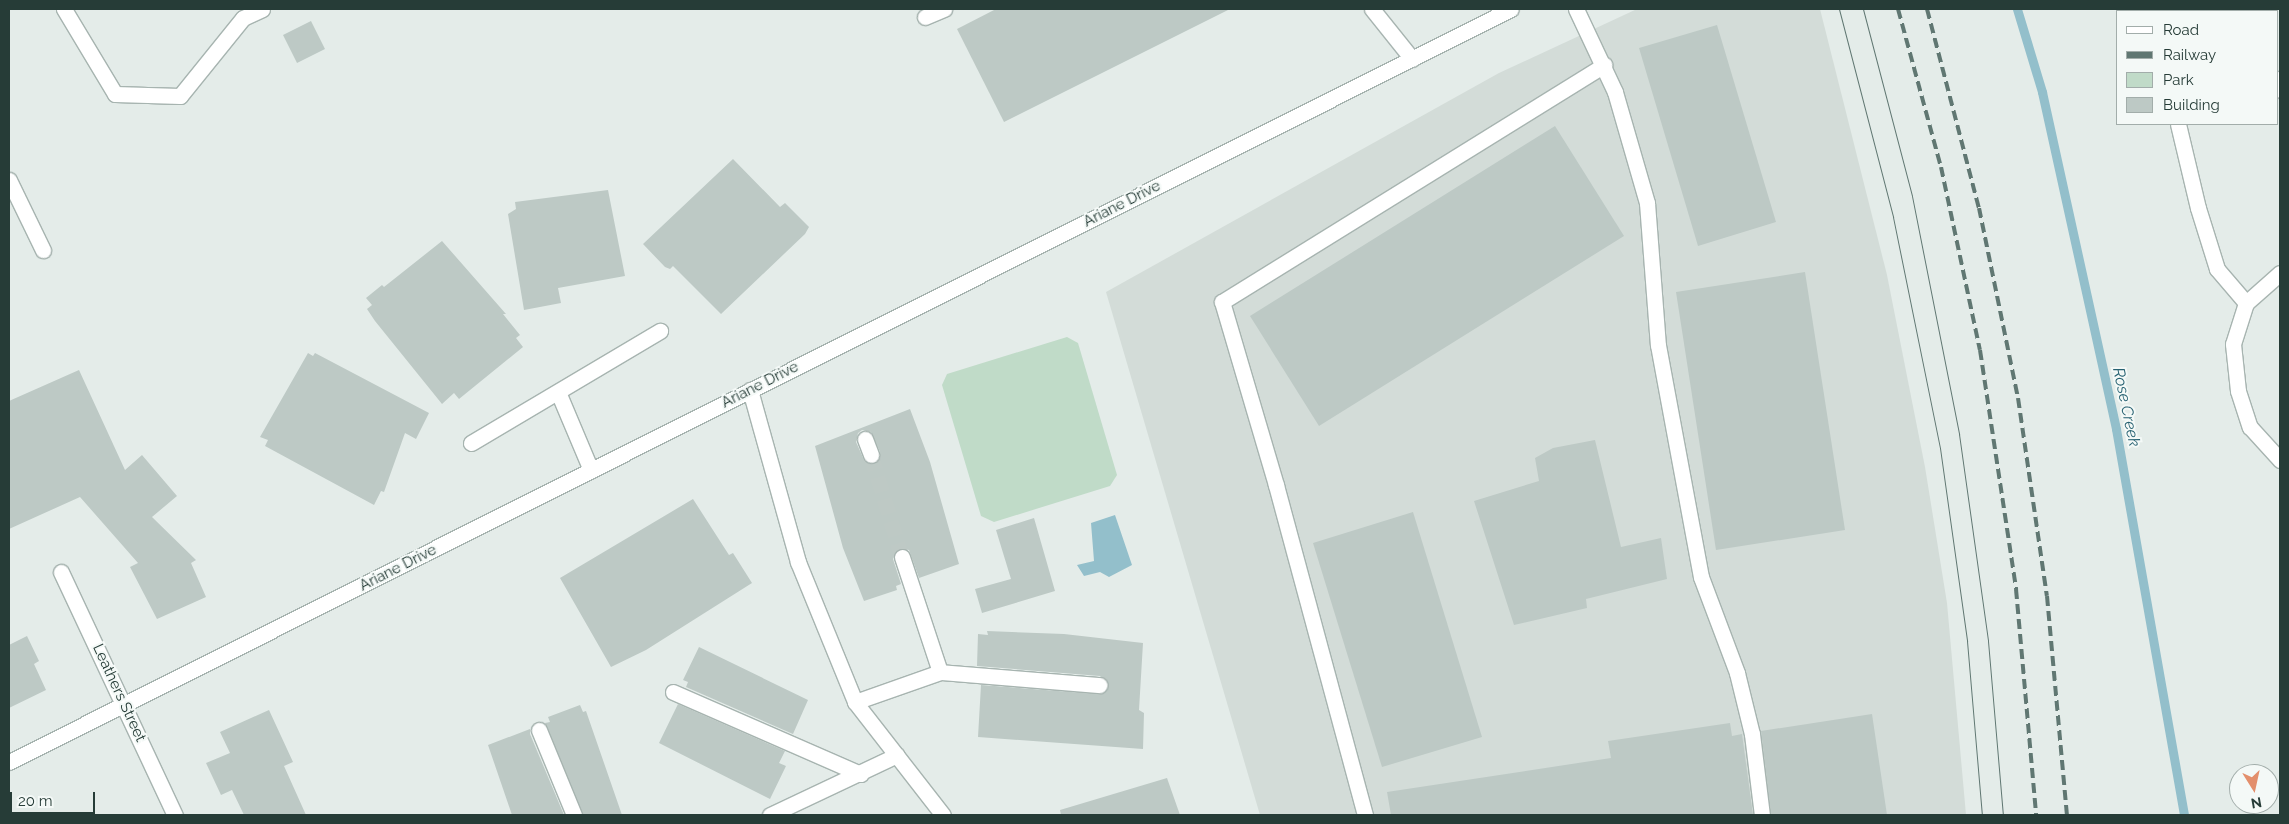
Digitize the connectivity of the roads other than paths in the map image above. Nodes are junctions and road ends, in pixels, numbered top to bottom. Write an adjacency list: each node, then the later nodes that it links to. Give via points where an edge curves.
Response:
1 (64, 9): 2 (street, via 115,94 180,96 243,18)
2 (262, 9)
3 (944, 9): 7 (street)
4 (1372, 9): 8 (street)
5 (1511, 9): 8 (street, Ariane Drive)
6 (1576, 9): 9 (street)
7 (925, 17)
8 (1412, 59): 16 (street, Ariane Drive)
9 (1604, 65): 38 (street, via 1222,302 1276,485); 39 (street, via 1615,92 1647,204 1658,344 1700,576 1737,673 1752,734)
10 (2178, 125): 14 (street, via 2217,269)
11 (9, 180): 12 (street)
12 (43, 250)
13 (2280, 273): 14 (street)
14 (2246, 303): 21 (street, via 2233,344 2238,391 2250,427)
15 (660, 331): 17 (street)
16 (750, 390): 22 (street, Ariane Drive); 28 (street, via 798,562)
17 (558, 392): 19 (street); 22 (street)
18 (865, 438): 20 (street)
19 (472, 443)
20 (871, 455)
21 (2279, 460)
22 (591, 470): 29 (street, Ariane Drive)
23 (902, 557): 25 (street)
24 (61, 572): 29 (street, Leathers Street)
25 (940, 672): 26 (street); 28 (street)
26 (1099, 685)
27 (673, 692): 33 (street)
28 (855, 702): 31 (street)
29 (126, 705): 32 (street, Ariane Drive); 34 (street, Leathers Street)
30 (539, 730): 35 (street)
31 (897, 755): 33 (street); 37 (street)
32 (9, 762)
33 (861, 774): 36 (street)
34 (175, 815)
35 (574, 815)
36 (770, 815)
37 (943, 815)
38 (1365, 815)
39 (1762, 815)

